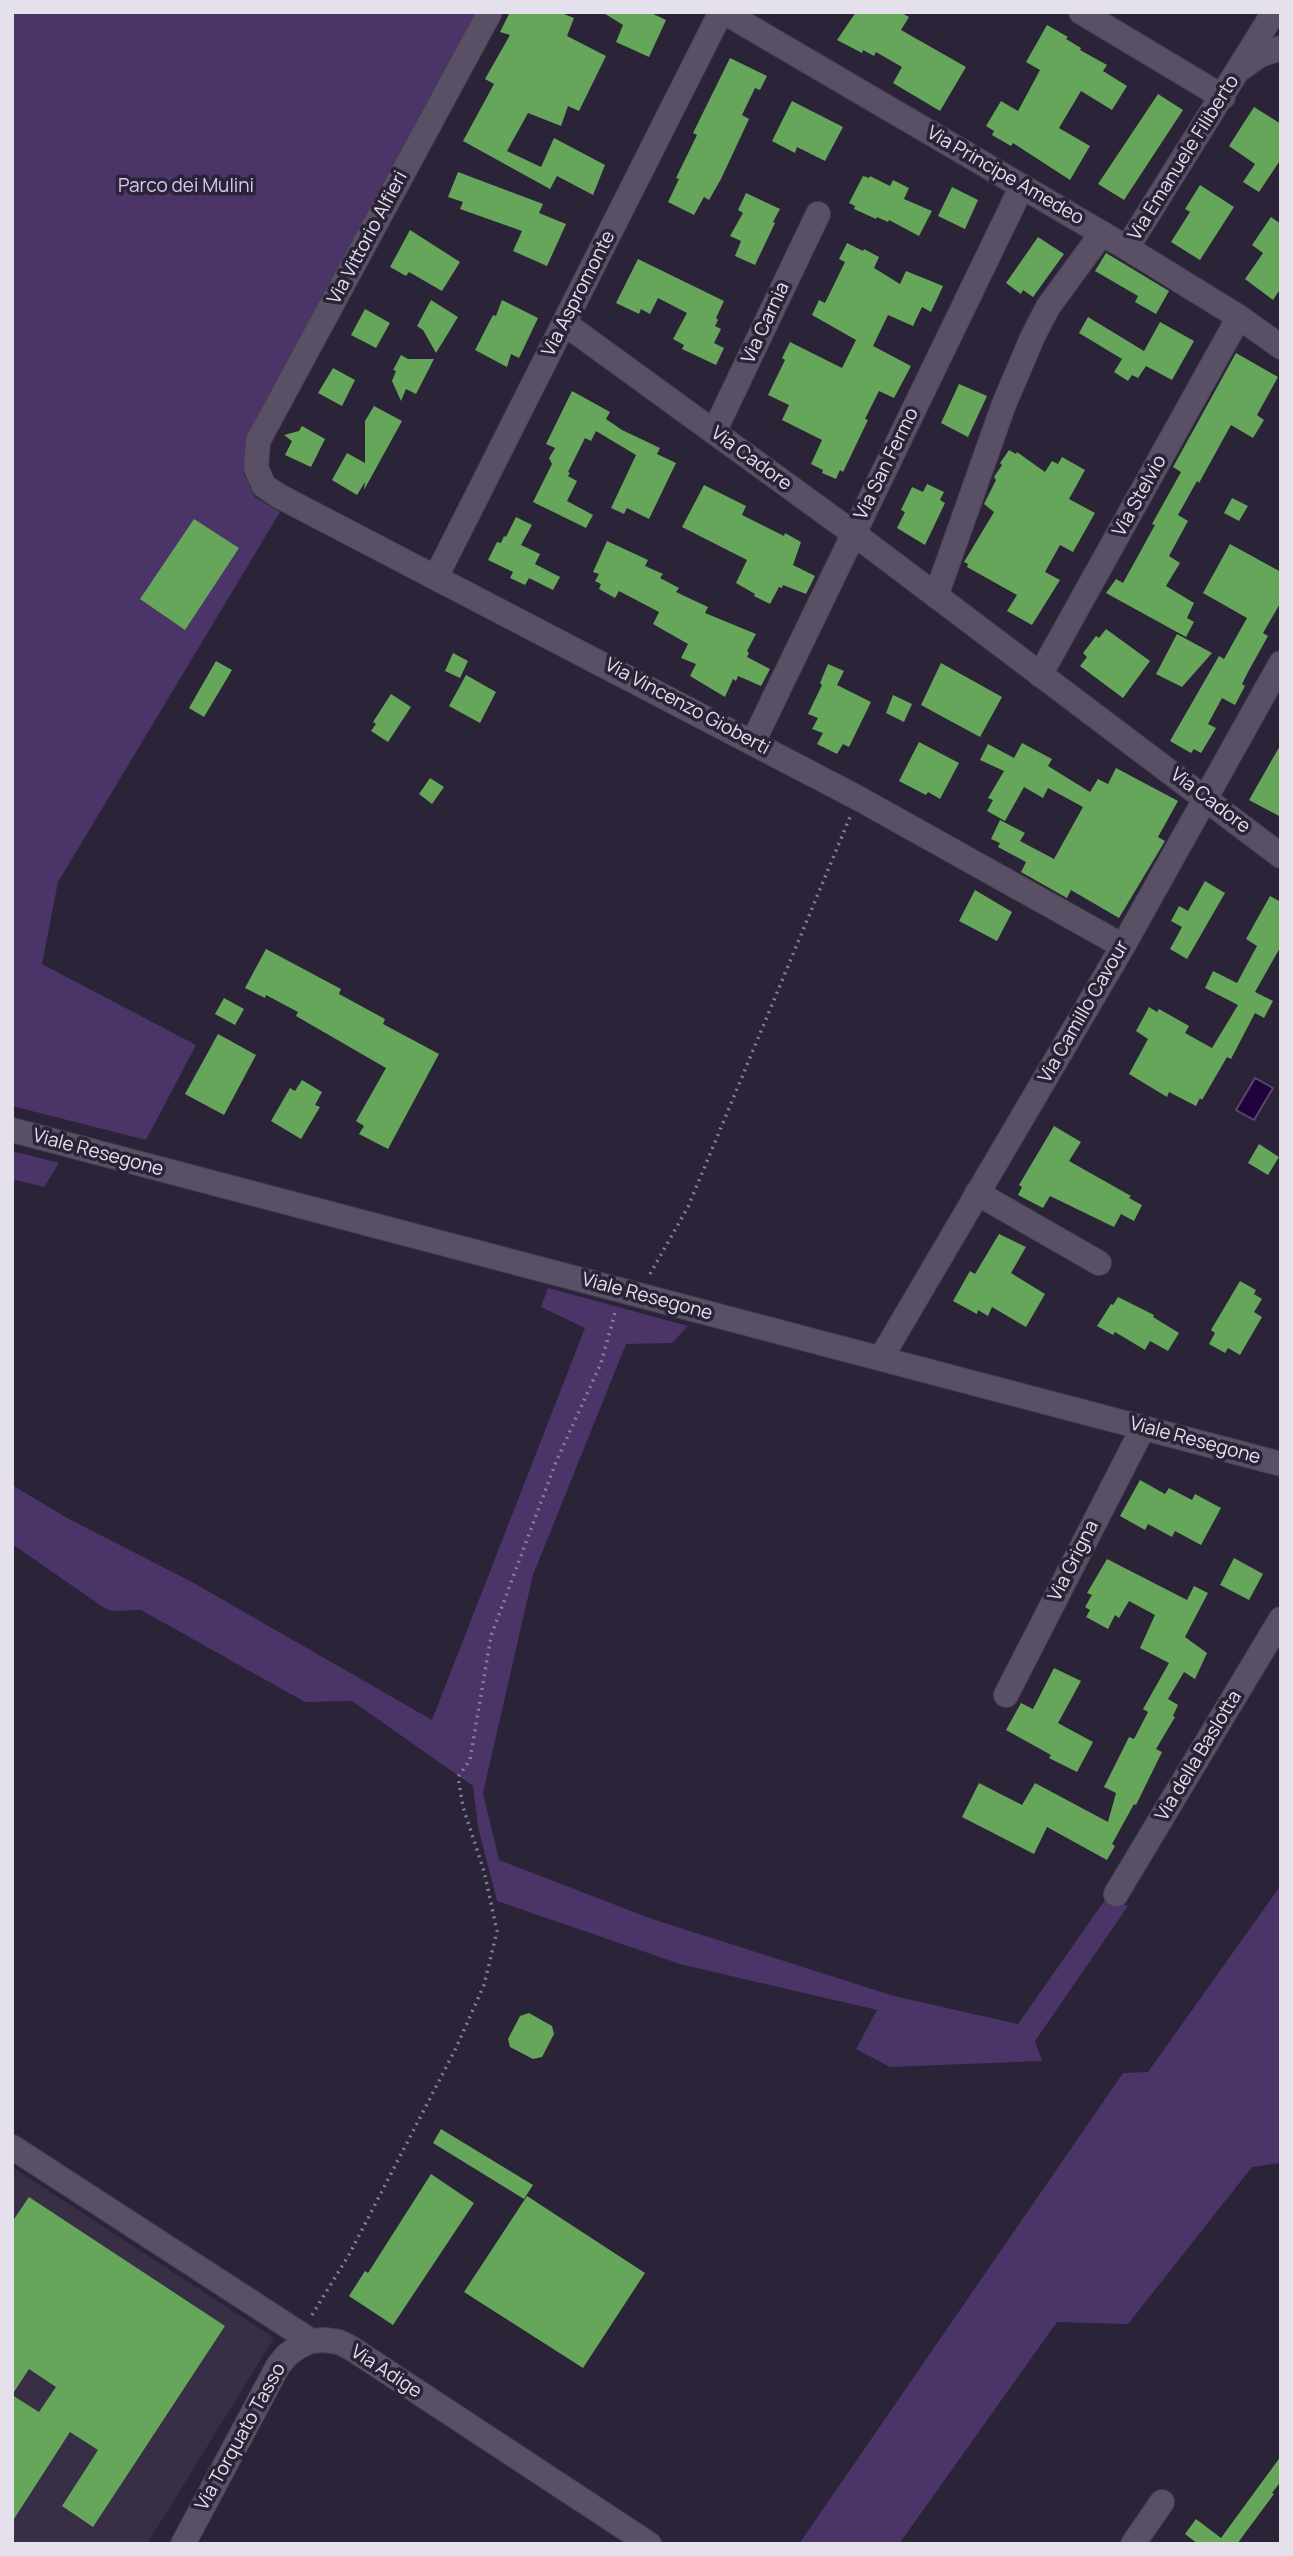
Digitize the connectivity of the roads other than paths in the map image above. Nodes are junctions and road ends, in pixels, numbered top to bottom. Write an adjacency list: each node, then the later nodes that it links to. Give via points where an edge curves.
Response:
1 (490, 12): 17 (street, Via Vittorio Alfieri, via 258,441)
2 (723, 12): 9 (street, Via Principe Amedeo); 14 (street, Via Aspromonte)
3 (1081, 12): 8 (street)
4 (1275, 12): 5 (street); 7 (street, Via Emanuele Filiberto)
5 (1281, 38)
6 (1281, 48): 7 (street)
7 (1240, 69): 8 (street, Via Emanuele Filiberto)
8 (1223, 97): 12 (street, Via Emanuele Filiberto)
9 (1022, 186): 11 (street, Via Principe Amedeo); 18 (street, Via San Fermo)
10 (818, 214): 16 (street, Via Carnia)
11 (1102, 233): 12 (street, Via Principe Amedeo); 20 (street, via 1048,307 1033,337 1004,404)
12 (1127, 248): 13 (street, Via Principe Amedeo)
13 (1239, 317): 15 (street, Via Principe Amedeo); 22 (street, Via Stelvio)
14 (564, 323): 16 (street, Via Cadore); 19 (street, Via Aspromonte)
15 (1281, 347)
16 (714, 432): 18 (street, Via Cadore)
17 (256, 468): 19 (street, Via Vincenzo Gioberti, via 264,486 279,496)
18 (853, 533): 20 (street, Via Cadore); 23 (street, Via San Fermo)
19 (436, 577): 23 (street, Via Vincenzo Gioberti)
20 (936, 596): 22 (street, Via Cadore)
21 (1281, 663): 24 (street, Via Camillo Cavour)
22 (1040, 676): 24 (street, Via Cadore)
23 (753, 742): 26 (street, Via Vincenzo Gioberti)
24 (1206, 798): 25 (street, Via Cadore); 26 (street, Via Camillo Cavour)
25 (1281, 856)
26 (1123, 946): 28 (street, Via Camillo Cavour)
27 (12, 1130): 30 (street, Viale Resegone)
28 (977, 1193): 29 (street); 30 (street, Via Camillo Cavour)
29 (1099, 1263)
30 (881, 1358): 31 (street, Viale Resegone)
31 (1143, 1428): 32 (street, Viale Resegone); 35 (street, Via Grigna)
32 (1281, 1464)
33 (1281, 1619): 34 (street, Via della Baslotta)
34 (1272, 1652): 36 (street, Via della Baslotta)
35 (1006, 1695)
36 (1116, 1894)
37 (12, 2147): 38 (street, Via Adige)
38 (305, 2338): 40 (street, Via Torquato Tasso, via 278,2367); 41 (street, Via Adige, via 351,2348)
39 (1162, 2502): 42 (street)
40 (185, 2543)
41 (649, 2544)
42 (1133, 2544)

